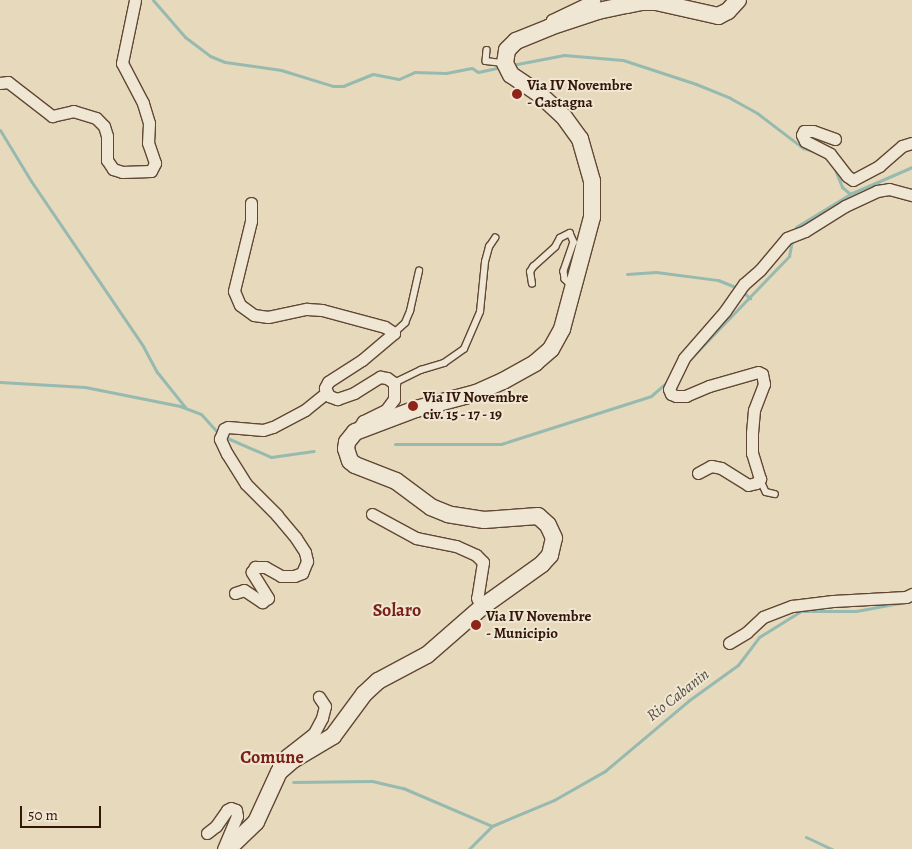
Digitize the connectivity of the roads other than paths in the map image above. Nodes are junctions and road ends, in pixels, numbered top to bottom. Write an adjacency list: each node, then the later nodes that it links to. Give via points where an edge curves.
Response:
1 (135, 0): 7 (street, via 122,63 143,103 149,123 148,143 155,164 151,172 113,169 107,160 104,126 96,118 72,111 52,116 8,82)
2 (594, 0): 4 (street, via 552,20)
3 (738, 0): 4 (main road, via 718,16 656,2 641,2 598,11)
4 (550, 27): 6 (main road, via 510,45)
5 (487, 50): 6 (lane, via 486,61)
6 (507, 68): 15 (main road, via 564,117 580,139 592,181 593,203)
7 (0, 83)
8 (835, 139): 9 (street, via 813,131 804,131 802,135 805,141 830,154 854,180 879,166 902,146)
9 (912, 143)
10 (912, 195): 21 (street, via 889,189 877,191 787,238 744,284 725,312 684,358 671,384 671,394 686,396 719,383 758,372 762,374 764,384 754,410 752,432 752,453)
11 (251, 203): 16 (street, via 234,291 240,305 254,315 268,317 322,310 385,327)
12 (495, 238): 17 (lane, via 485,262 480,312 464,349 444,363)
13 (419, 271): 16 (lane, via 410,311 405,323)
14 (532, 284): 15 (lane, via 530,272 533,267 560,238 570,233 574,242 564,271 565,279)
15 (573, 288): 19 (main road, via 562,329 551,349 535,362 476,393 416,409)
16 (394, 333): 18 (street, via 362,360 328,382)
17 (394, 383): 18 (street, via 380,377 337,399); 19 (street, via 394,399 386,410 363,421)
18 (326, 392): 24 (street, via 305,410 273,427 263,430 224,429 220,439 227,454 246,484 296,538 307,561 302,573 294,576 281,576 265,567 256,567 252,572 268,598 262,602 244,590)
19 (358, 431): 26 (main road, via 347,442 350,461 396,481 431,507 453,515 484,520 538,516 548,525 554,538 550,556)
20 (698, 473): 21 (street, via 711,466 721,468 748,485)
21 (760, 479): 22 (lane, via 766,492)
22 (775, 494)
23 (372, 514): 26 (street, via 416,538 456,546 476,554 483,562 477,598)
24 (235, 593)
25 (912, 594): 27 (street, via 792,606 763,618)
26 (482, 607): 29 (main road, via 427,655 378,680 333,736)
27 (729, 642)
28 (319, 697): 29 (street, via 325,706 314,734 286,755 278,765)
29 (279, 772): 32 (main road, via 256,822)
30 (207, 833): 31 (street, via 227,810 236,810 237,816)
31 (223, 849)
32 (228, 849)

